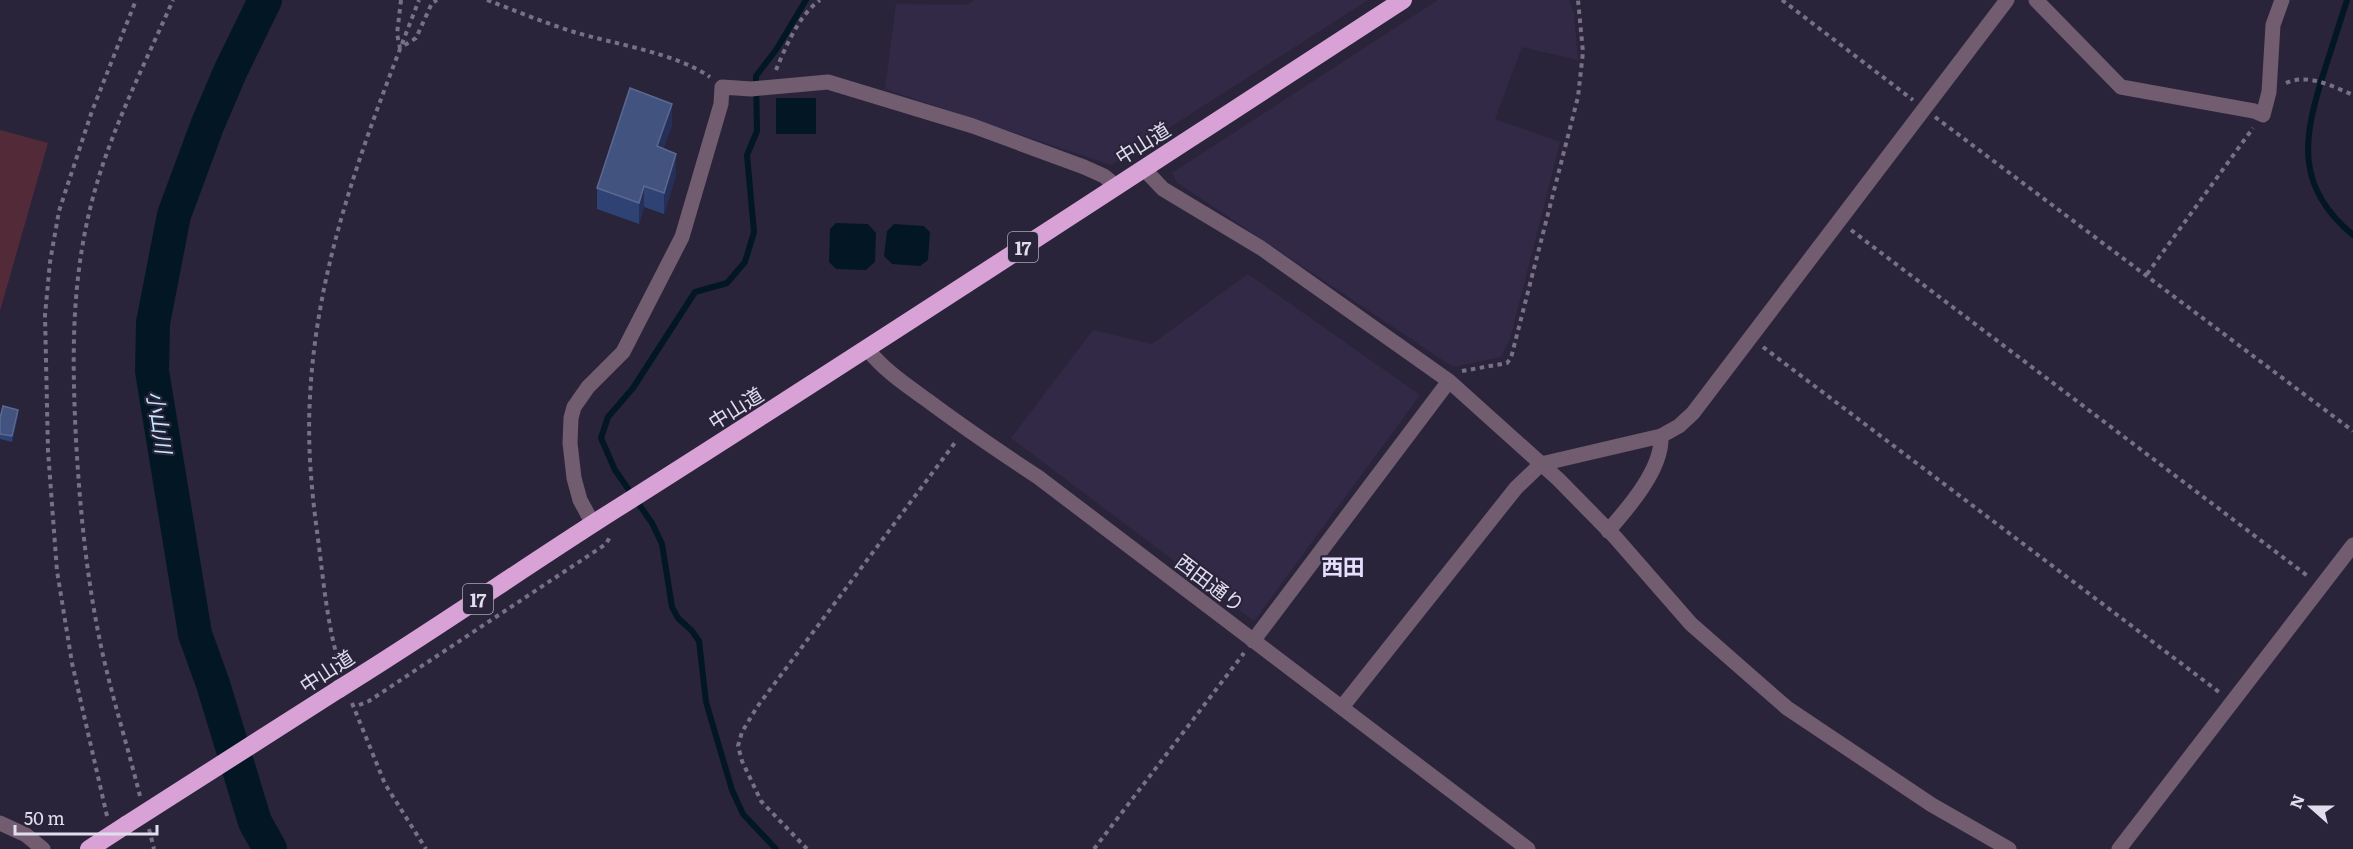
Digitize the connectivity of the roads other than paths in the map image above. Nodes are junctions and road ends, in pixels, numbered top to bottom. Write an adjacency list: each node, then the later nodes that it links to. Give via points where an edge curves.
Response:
1 (1403, 0): 5 (highway, 中山道 / 17)
2 (2007, 0): 9 (street, via 1693,413)
3 (2036, 0): 4 (street, via 2121,87 2263,115 2273,25)
4 (2282, 0)
5 (1143, 168): 6 (highway, 中山道 / 17); 8 (street, via 1163,189 1261,248)
6 (1115, 185): 7 (highway, 中山道 / 17); 11 (street, via 1084,167 973,126 828,82 722,87 719,114 682,237 623,352 574,407 570,443 574,478)
7 (868, 350): 11 (highway, 中山道 / 17); 14 (street, 西田通り, via 893,375 1038,477)
8 (1449, 381): 10 (street); 14 (street)
9 (1661, 436): 10 (street); 12 (street, via 1659,457 1642,487)
10 (1541, 464): 12 (street); 15 (street, via 1516,488)
11 (593, 524): 18 (highway, 中山道 / 17, bridge)
12 (1608, 531): 20 (street, via 1691,624 1787,708 1932,805)
13 (2350, 554): 21 (street)
14 (1253, 641): 15 (street, 西田通り)
15 (1342, 707): 19 (street, 西田通り)
16 (0, 823): 17 (street, via 26,835)
17 (43, 849)
18 (89, 849)
19 (1528, 849)
20 (2009, 849)
21 (2119, 849)

